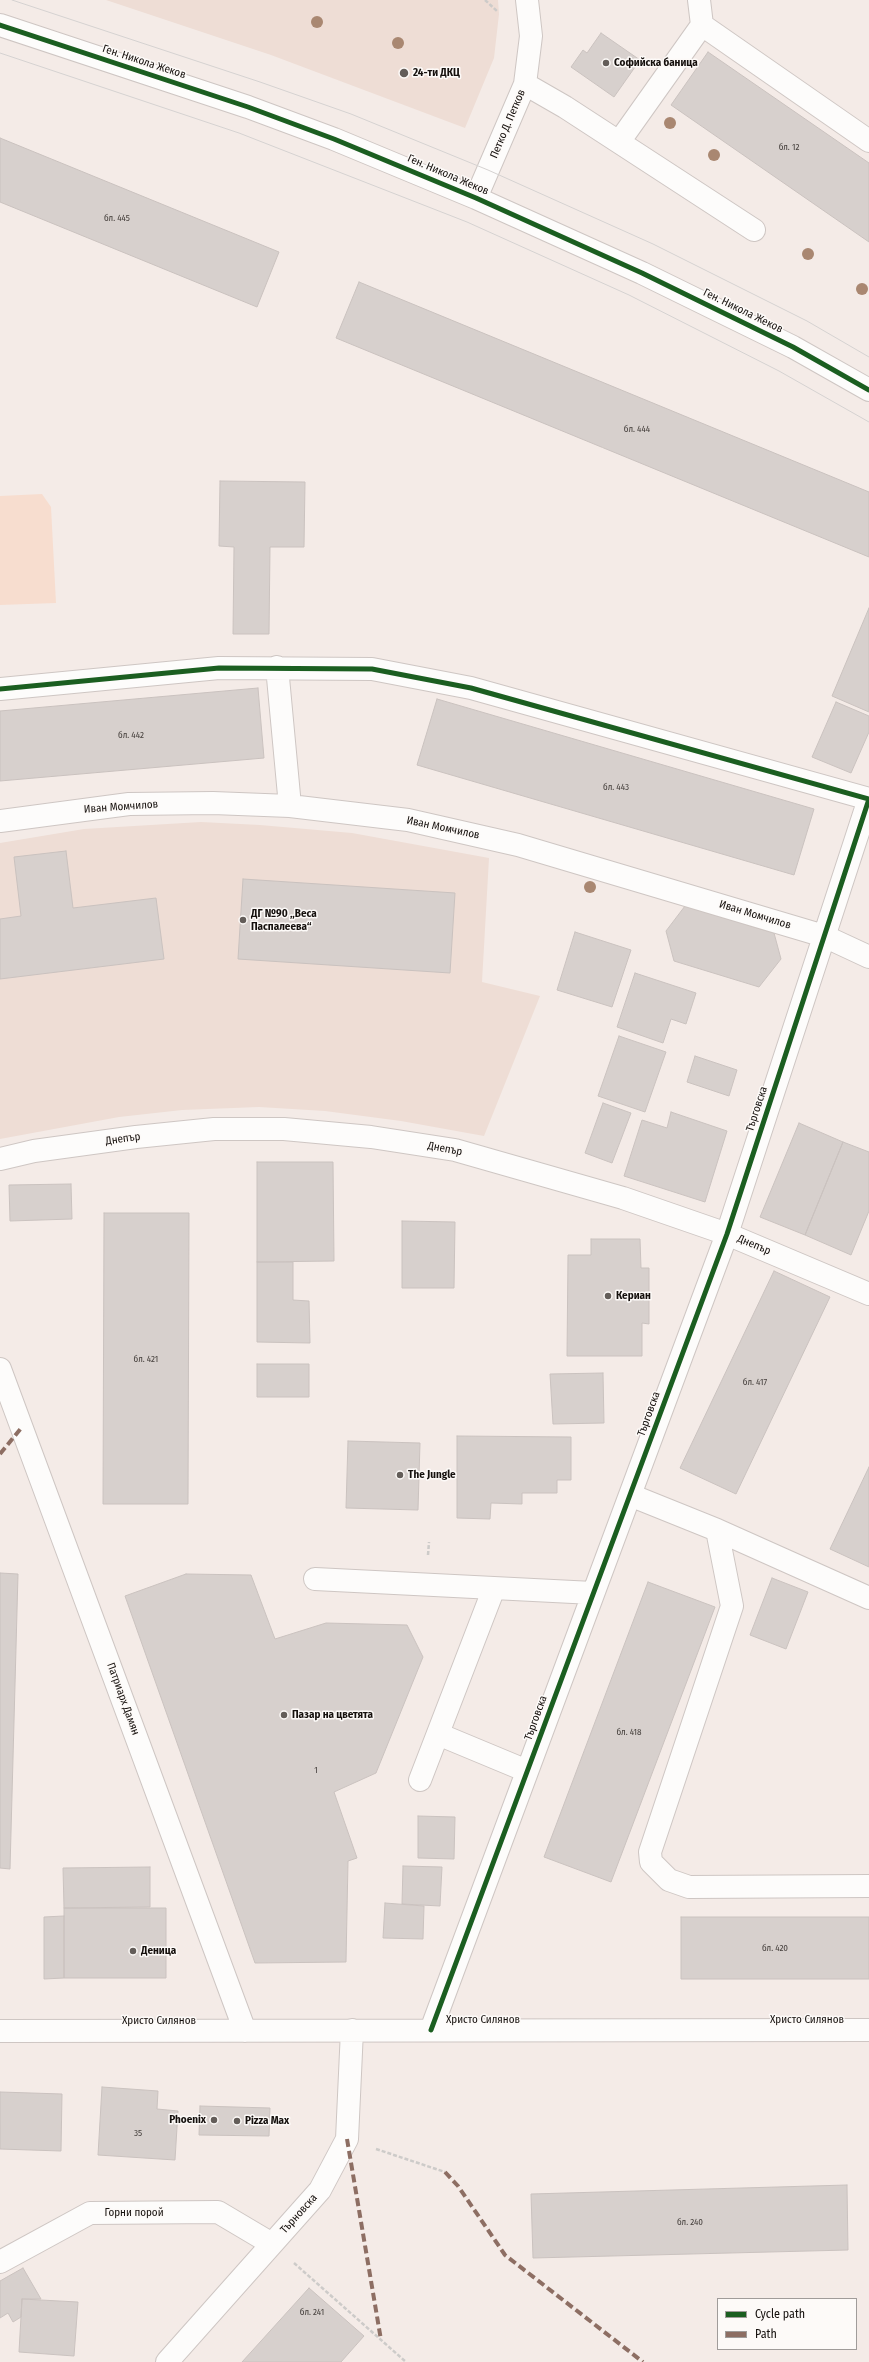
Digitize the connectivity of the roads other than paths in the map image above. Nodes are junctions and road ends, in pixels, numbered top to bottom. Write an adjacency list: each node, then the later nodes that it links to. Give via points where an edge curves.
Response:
1 (527, 0): 5 (street, Петко Д. Петков, via 531,36)
2 (699, 0): 4 (street)
3 (0, 25): 8 (street, Ген. Никола Жеков, via 248,107 334,139)
4 (702, 25): 6 (street); 7 (street)
5 (525, 84): 7 (street); 8 (street, Петко Д. Петков)
6 (869, 141)
7 (619, 142): 9 (street)
8 (476, 198): 10 (street, Ген. Никола Жеков, via 642,273 793,347)
9 (754, 230)
10 (869, 390)
11 (277, 667): 12 (street, via 219,668); 13 (street, via 372,669 471,688); 14 (street)
12 (0, 689)
13 (869, 799): 16 (street, Търговска)
14 (290, 806): 15 (street, Иван Момчилов, via 213,803 128,804); 16 (street, Иван Момчилов, via 408,820 518,845)
15 (0, 821)
16 (824, 936): 17 (street, Иван Момчилов); 19 (street, Търговска)
17 (869, 957)
18 (0, 1159): 19 (street, Днепър, via 136,1137 214,1129 284,1129 372,1137 462,1152 623,1198)
19 (727, 1234): 20 (street, Днепър); 22 (street, Търговска)
20 (869, 1294)
21 (0, 1369): 36 (street, Патриарх Дамян)
22 (630, 1495): 23 (street); 26 (street, Търговска)
23 (717, 1530): 27 (street); 31 (street, via 732,1606 650,1852 651,1862 669,1880 689,1887)
24 (315, 1579): 25 (street)
25 (494, 1588): 26 (street); 28 (street)
26 (593, 1593): 29 (street, Търговска)
27 (869, 1598)
28 (438, 1734): 29 (street); 30 (street)
29 (527, 1771): 33 (street, Търговска)
30 (420, 1780)
31 (869, 1886)
32 (352, 2030): 33 (street, Христо Силянов); 36 (street, Христо Силянов); 37 (street, Търновска, via 346,2139 320,2190)
33 (431, 2030): 34 (street, Христо Силянов)
34 (869, 2030)
35 (0, 2031): 36 (street, Христо Силянов)
36 (244, 2031)
37 (272, 2244): 38 (street, Горни порой, via 218,2212 90,2213); 39 (street, Търновска)
38 (0, 2262)
39 (168, 2362)

